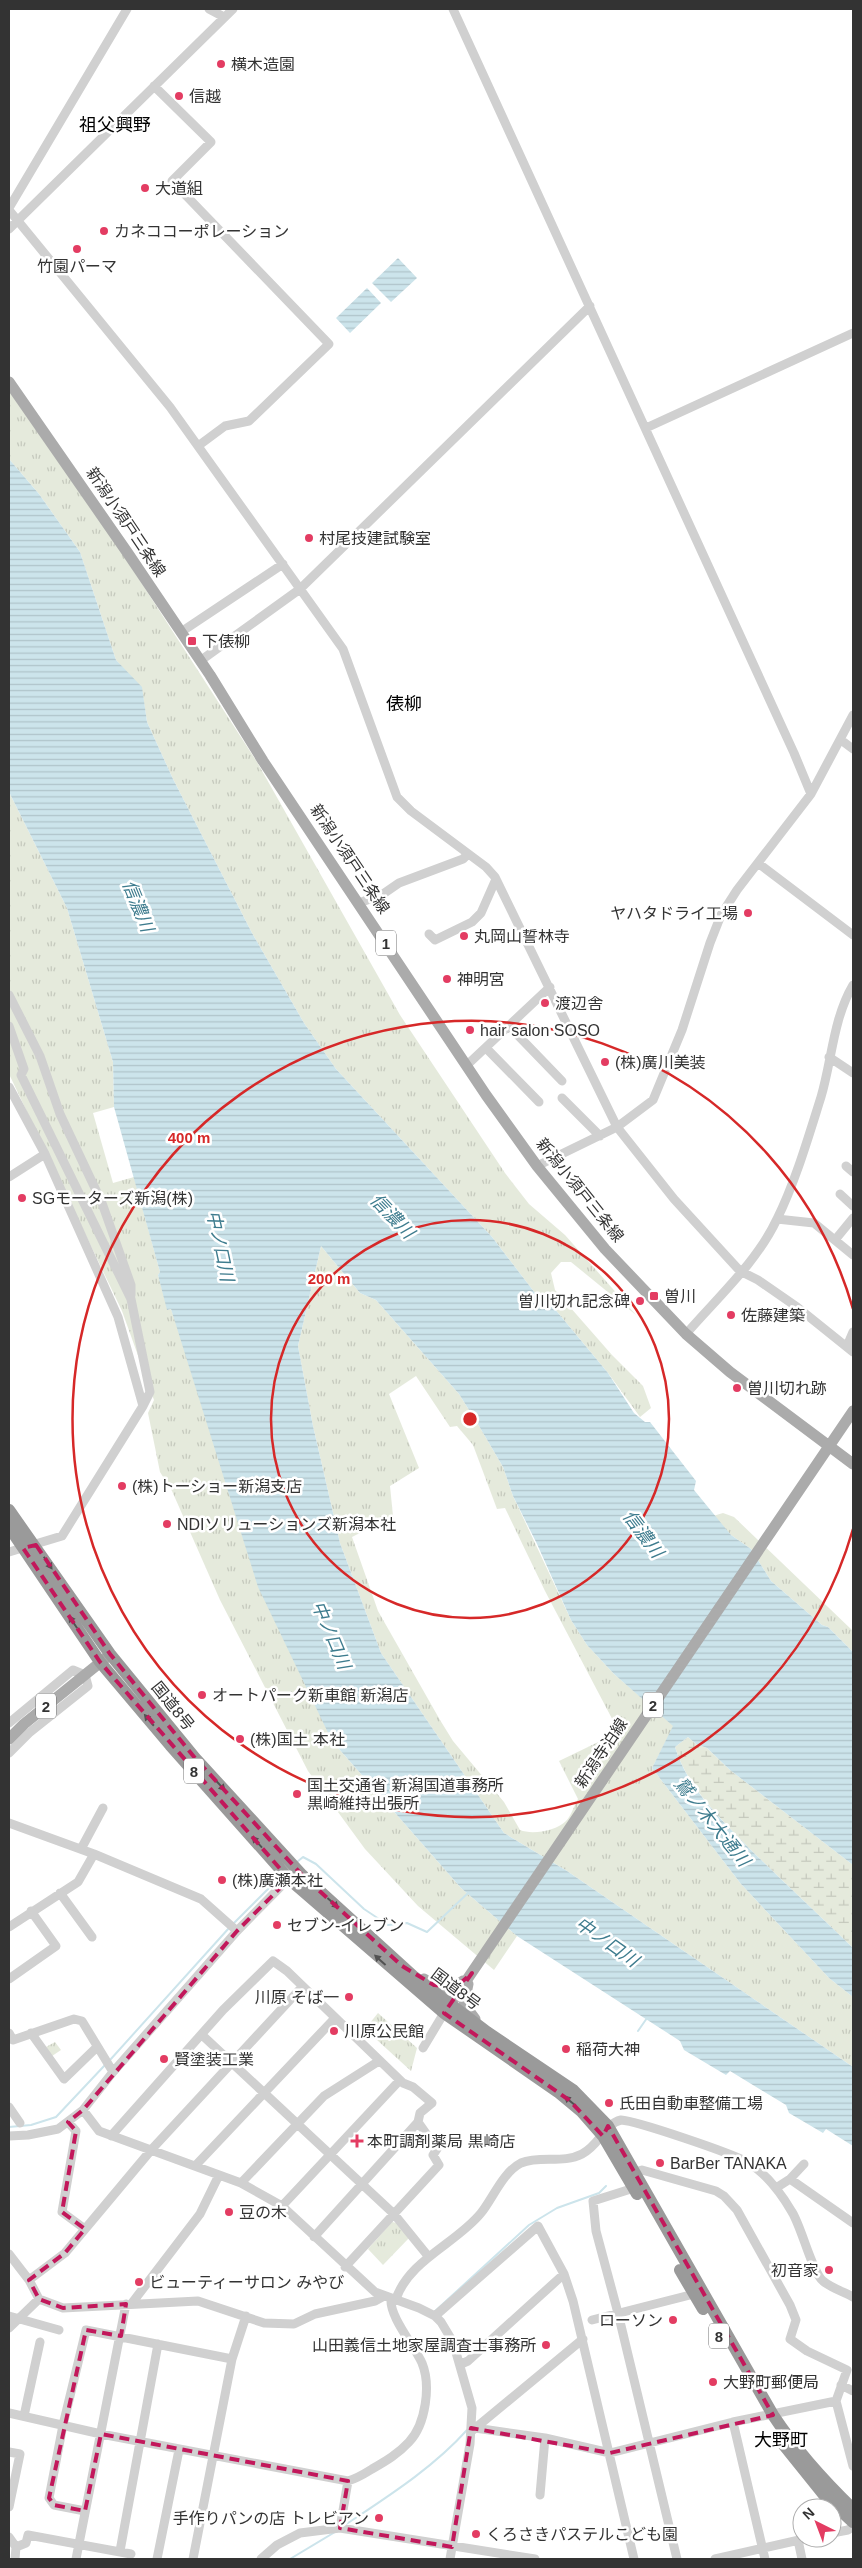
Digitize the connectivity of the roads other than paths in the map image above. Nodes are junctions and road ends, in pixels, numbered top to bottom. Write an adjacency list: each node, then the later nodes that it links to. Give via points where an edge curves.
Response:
1 (127, 9): 7 (street)
2 (209, 9): 5 (street)
3 (233, 9): 5 (street)
4 (454, 9): 10 (street)
5 (224, 17): 6 (street)
6 (154, 86): 8 (street); 14 (street, via 211,142 172,181 328,344 249,420 225,426)
7 (9, 209): 8 (street)
8 (17, 221): 9 (street); 14 (street, via 133,360)
9 (9, 229)
10 (590, 306): 13 (street); 16 (street)
11 (853, 333): 13 (street)
12 (9, 382): 17 (main road, 新潟小須戸三条線 / 1)
13 (646, 428): 22 (street)
14 (198, 446): 15 (street)
15 (283, 564): 16 (street); 17 (street)
16 (300, 589): 18 (street); 23 (street, via 348,658 397,797)
17 (181, 632): 18 (main road, 新潟小須戸三条線 / 1)
18 (200, 660): 26 (main road, 新潟小須戸三条線 / 1, via 263,761)
19 (853, 715): 20 (street)
20 (841, 740): 21 (street); 22 (street)
21 (853, 748)
22 (811, 794): 24 (street)
23 (468, 854): 25 (street); 26 (street, via 463,859 399,883 383,894)
24 (758, 863): 28 (street); 42 (street, via 721,915 682,1030 653,1100)
25 (496, 879): 27 (street, via 481,913 472,922 436,940); 30 (street)
26 (359, 903): 36 (main road, 新潟小須戸三条線 / 1)
27 (429, 934)
28 (853, 935)
29 (853, 985): 35 (street, via 846,997)
30 (550, 987): 33 (street); 42 (street)
31 (9, 995): 54 (street, via 40,1056 60,1114 102,1203 131,1285)
32 (9, 1026): 54 (street, via 24,1069 20,1075)
33 (509, 1026): 34 (street); 38 (street)
34 (486, 1048): 36 (street); 41 (street)
35 (829, 1056): 37 (street); 50 (street, via 821,1096)
36 (467, 1065): 45 (main road, 新潟小須戸三条線 / 1)
37 (853, 1073)
38 (562, 1081)
39 (9, 1088): 44 (street)
40 (562, 1098): 43 (street)
41 (539, 1102)
42 (617, 1127): 43 (street); 53 (street, via 674,1198)
43 (600, 1136): 45 (street)
44 (45, 1154): 46 (street); 58 (street, via 118,1317)
45 (537, 1166): 56 (main road, 新潟小須戸三条線 / 1, via 605,1248)
46 (9, 1178)
47 (840, 1194): 48 (street)
48 (853, 1206)
49 (853, 1218): 51 (street)
50 (777, 1219): 51 (street, via 814,1224); 53 (street)
51 (835, 1240): 52 (street)
52 (853, 1255)
53 (740, 1271): 56 (street); 57 (street, via 774,1291)
54 (131, 1299): 58 (street, via 150,1392)
55 (853, 1332): 57 (street)
56 (686, 1334): 60 (main road, 新潟小須戸三条線 / 1)
57 (850, 1349)
58 (141, 1409): 64 (street, via 62,1536)
59 (853, 1412): 60 (main road, 新潟寺泊線 / 2)
60 (827, 1448): 61 (main road, 新潟小須戸三条線 / 1); 83 (main road, 新潟寺泊線 / 2)
61 (853, 1464)
62 (9, 1510): 64 (highway, 国道8号 / 8)
63 (9, 1527): 65 (highway, 国道8号 / 8)
64 (36, 1545): 65 (street); 67 (highway, 国道8号 / 8, one-way to 67)
65 (23, 1548): 66 (street); 67 (highway, 国道8号 / 8, one-way to 65)
66 (9, 1552)
67 (105, 1658): 68 (main road, 2); 76 (highway, 国道8号 / 8)
68 (84, 1675): 69 (street, via 73,1670); 70 (main road, 2); 71 (street, via 88,1686)
69 (9, 1723)
70 (9, 1738)
71 (9, 1753)
72 (103, 1808): 74 (street)
73 (9, 1824): 74 (street)
74 (81, 1849): 75 (street)
75 (94, 1854): 77 (street, via 78,1882); 80 (street, via 201,1899)
76 (293, 1874): 80 (street); 82 (highway, 国道8号 / 8, one-way to 82); 86 (highway, 国道8号 / 8, one-way to 76)
77 (60, 1893): 78 (street); 81 (street)
78 (31, 1911): 79 (street); 84 (street, via 56,1946)
79 (9, 1927)
80 (237, 1931): 96 (street)
81 (92, 1937)
82 (402, 1966): 83 (main road, via 411,1968 441,1988 456,1987); 86 (highway, 国道8号 / 8)
83 (472, 1973): 86 (main road, 新潟寺泊線 / 2); 88 (main road, via 464,2004)
84 (9, 1979)
85 (302, 1987): 87 (street); 91 (street, via 274,1961); 95 (street)
86 (447, 2009): 88 (highway, 国道8号 / 8); 93 (street); 105 (highway, 国道8号 / 8, one-way to 86)
87 (335, 2018): 94 (street); 98 (street)
88 (482, 2029): 105 (highway, 国道8号 / 8, via 573,2090)
89 (9, 2033): 90 (street, via 13,2040)
90 (31, 2033): 92 (street, via 74,2019 82,2021); 92 (street, via 64,2079)
91 (202, 2035): 95 (street); 107 (street)
92 (97, 2048): 96 (street)
93 (423, 2048)
94 (379, 2061): 97 (street); 104 (street, via 324,2096)
95 (233, 2062): 98 (street); 108 (street)
96 (113, 2072): 100 (street)
97 (400, 2080): 102 (street, via 432,2103 420,2113); 109 (street)
98 (264, 2092): 104 (street); 111 (street)
99 (9, 2107): 103 (street)
100 (83, 2110): 101 (street); 107 (street, via 99,2131)
101 (68, 2122): 106 (street, via 58,2128); 122 (street, via 76,2131 62,2212)
102 (418, 2122): 116 (street); 120 (street, via 436,2149 433,2155 438,2165)
103 (20, 2123)
104 (298, 2124): 109 (street); 115 (street)
105 (606, 2131): 112 (highway, 国道8号 / 8); 117 (highway, 国道8号 / 8); 118 (street, via 614,2122 627,2120 740,2160 760,2172); 125 (street, via 581,2155 527,2161 512,2169 475,2221)
106 (9, 2136)
107 (111, 2136): 108 (street)
108 (152, 2149): 111 (street); 122 (street)
109 (331, 2154): 116 (street); 119 (street)
110 (804, 2164): 114 (street)
111 (196, 2165): 113 (street)
112 (635, 2172): 147 (street, via 642,2170 724,2196 737,2210 790,2305 796,2320 790,2339 847,2370); 151 (highway, 国道8号 / 8)
113 (219, 2175): 115 (street); 133 (street, via 200,2214)
114 (790, 2179): 118 (street); 121 (street)
115 (241, 2183): 119 (street)
116 (362, 2184): 120 (street); 123 (street)
117 (634, 2188): 129 (highway, 国道8号 / 8); 134 (street, via 593,2201 596,2231)
118 (776, 2188): 130 (street, via 804,2236 819,2276)
119 (282, 2206): 123 (street)
120 (394, 2214): 125 (street); 126 (street)
121 (853, 2223)
122 (85, 2229): 128 (street, via 65,2253)
123 (314, 2237): 126 (street)
124 (9, 2254): 128 (street)
125 (428, 2256): 131 (street)
126 (346, 2267): 131 (street, via 374,2292)
127 (564, 2274): 136 (street, via 538,2226); 142 (street); 146 (street)
128 (29, 2280): 132 (street)
129 (694, 2294): 134 (street); 151 (highway, 国道8号 / 8)
130 (853, 2297)
131 (390, 2298): 135 (street, via 315,2314 294,2324 264,2323); 136 (street); 165 (street, via 394,2313 422,2364 427,2385 424,2409 411,2441 385,2462)
132 (39, 2299): 133 (street, via 63,2308); 137 (street)
133 (129, 2304): 135 (street, via 198,2301); 141 (street)
134 (618, 2313): 138 (street); 159 (street)
135 (246, 2316): 145 (street)
136 (436, 2316): 146 (street, via 450,2335)
137 (13, 2318): 139 (street); 140 (street)
138 (592, 2320)
139 (9, 2328)
140 (58, 2330)
141 (121, 2336): 144 (street); 154 (street, via 86,2330); 156 (street)
142 (583, 2339): 155 (street); 162 (street)
143 (40, 2342): 152 (street)
144 (158, 2344): 145 (street); 158 (street)
145 (232, 2359): 163 (street)
146 (461, 2364): 155 (street, via 471,2400)
147 (841, 2386): 148 (street); 149 (street)
148 (853, 2391)
149 (836, 2401): 151 (street); 164 (street)
150 (9, 2413): 152 (street)
151 (769, 2415): 153 (street); 168 (highway, 国道8号 / 8, via 822,2480); 170 (highway, 国道8号 / 8, via 777,2436 801,2468)
152 (24, 2416): 154 (street)
153 (733, 2422): 159 (street); 179 (street)
154 (63, 2425): 156 (street); 169 (street, via 49,2498 54,2505)
155 (473, 2430): 157 (street); 177 (street)
156 (101, 2434): 158 (street); 169 (street)
157 (545, 2438): 162 (street); 166 (street)
158 (141, 2441): 160 (street); 180 (street)
159 (649, 2444): 162 (street); 190 (street)
160 (179, 2450): 163 (street); 184 (street)
161 (9, 2452): 167 (street, via 20,2454)
162 (610, 2453): 189 (street)
163 (214, 2455): 165 (street); 185 (street)
164 (853, 2466)
165 (348, 2481): 172 (street)
166 (540, 2495)
167 (9, 2507)
168 (853, 2509)
169 (85, 2511): 176 (street)
170 (853, 2522)
171 (853, 2526): 173 (street)
172 (344, 2529): 177 (street); 186 (street, via 300,2533 277,2545)
173 (842, 2531)
174 (9, 2537): 178 (street)
175 (792, 2542): 179 (street)
176 (79, 2546): 178 (street, via 28,2535 26,2543); 180 (street); 183 (street)
177 (452, 2547): 187 (street); 188 (street)
178 (16, 2548): 182 (street)
179 (762, 2549): 191 (street); 192 (street)
180 (120, 2551): 181 (street)
181 (131, 2554)
182 (15, 2559)
183 (76, 2559)
184 (157, 2559)
185 (193, 2559)
186 (261, 2559)
187 (450, 2559)
188 (535, 2559)
189 (634, 2559)
190 (677, 2559)
191 (715, 2559)
192 (765, 2559)

